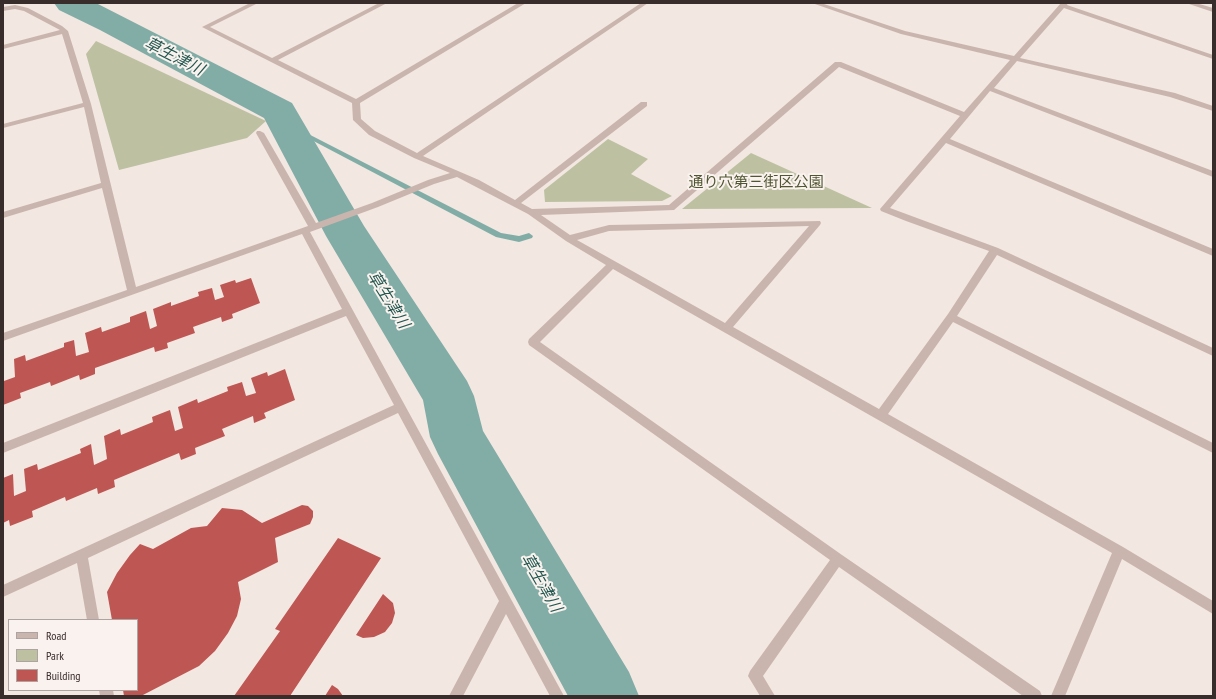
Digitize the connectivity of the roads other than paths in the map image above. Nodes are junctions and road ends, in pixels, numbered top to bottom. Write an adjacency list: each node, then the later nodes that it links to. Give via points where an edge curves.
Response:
1 (255, 3): 14 (street, via 205,27)
2 (384, 3): 14 (street)
3 (523, 3): 16 (street)
4 (645, 3): 24 (street)
5 (815, 3): 13 (street, via 904,34)
6 (1189, 3): 9 (street)
7 (1064, 4): 12 (street); 13 (street)
8 (3, 9): 10 (street, via 26,9)
9 (1213, 10)
10 (65, 31): 11 (street); 17 (street)
11 (3, 47)
12 (1213, 57)
13 (1016, 58): 15 (street); 19 (street, via 1172,94)
14 (273, 60): 16 (street)
15 (988, 88): 20 (street); 26 (street)
16 (356, 102): 24 (street, via 357,120 372,133)
17 (87, 104): 21 (street); 27 (street)
18 (644, 104): 28 (street)
19 (1213, 109)
20 (965, 115): 23 (street); 29 (street, via 838,64 671,208)
21 (3, 126)
22 (260, 133): 31 (street)
23 (945, 140): 33 (street, via 884,209); 34 (street)
24 (417, 156): 25 (street)
25 (457, 174): 28 (street); 31 (street)
26 (1213, 174)
27 (105, 184): 30 (street); 36 (street)
28 (516, 204): 29 (street)
29 (531, 212): 32 (street)
30 (3, 215)
31 (313, 228): 36 (street); 37 (street)
32 (569, 239): 35 (street); 39 (street, via 609,228 817,223)
33 (994, 250): 38 (street); 41 (street)
34 (1213, 253)
35 (612, 264): 39 (street); 48 (street, via 532,342)
36 (132, 291): 40 (street)
37 (348, 311): 42 (street); 44 (street)
38 (951, 317): 43 (street); 45 (street)
39 (726, 328): 43 (street)
40 (3, 337)
41 (1213, 352)
42 (401, 407): 47 (street); 50 (street)
43 (881, 415): 46 (street)
44 (3, 448)
45 (1213, 448)
46 (1119, 551): 51 (street); 57 (street)
47 (81, 554): 49 (street); 52 (street)
48 (838, 558): 55 (street, via 755,676); 56 (street)
49 (3, 590)
50 (506, 601): 53 (street); 54 (street)
51 (1213, 608)
52 (93, 619)
53 (456, 696)
54 (557, 696)
55 (768, 696)
56 (1035, 696)
57 (1058, 696)

